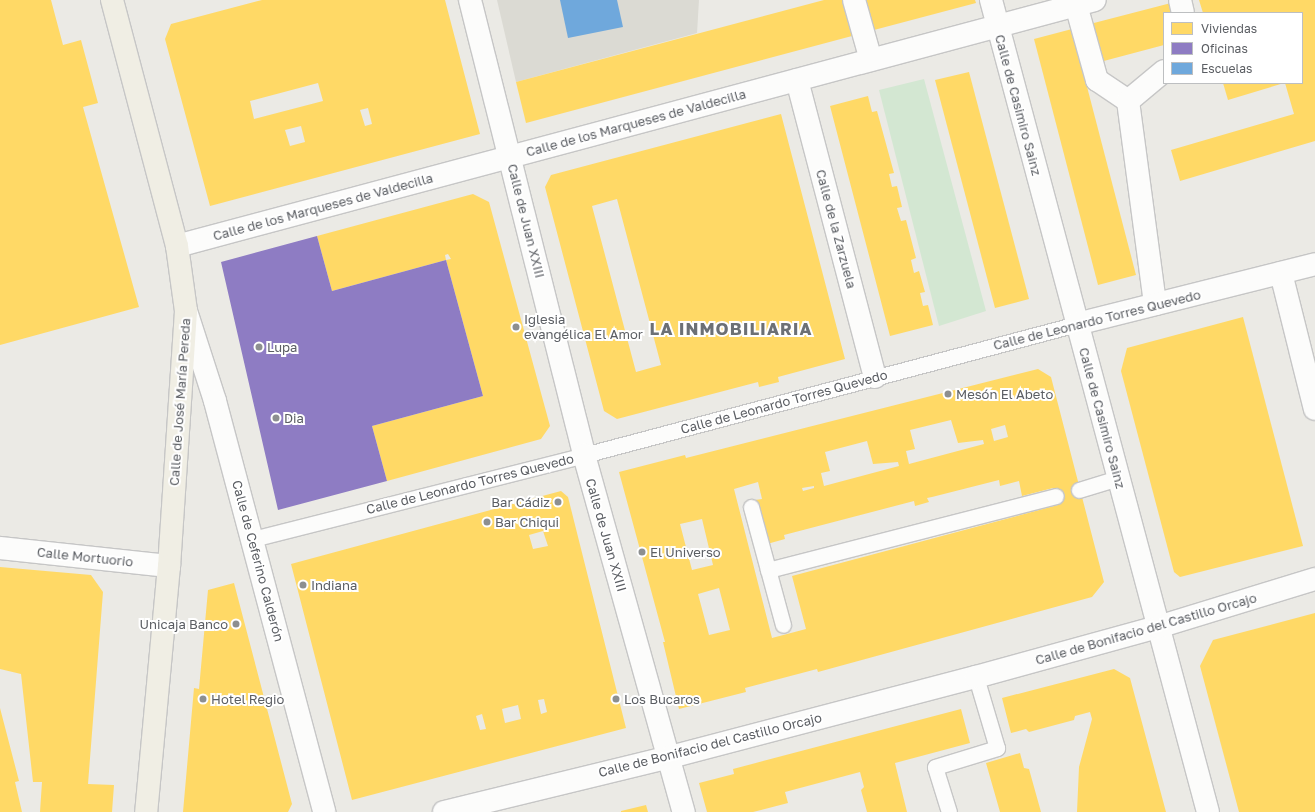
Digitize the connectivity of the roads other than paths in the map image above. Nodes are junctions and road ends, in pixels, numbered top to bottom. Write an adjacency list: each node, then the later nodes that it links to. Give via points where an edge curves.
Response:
1 (112, 0): 14 (highway, Calle de José María Pereda)
2 (470, 0): 13 (street, Calle de Juan XXIII)
3 (854, 0): 9 (street)
4 (992, 0): 8 (street, Calle de Casimiro Sainz)
5 (1180, 0): 7 (street)
6 (1085, 3): 8 (street, Calle de los Marqueses de Valdecilla); 12 (street, via 1096,80)
7 (1183, 12)
8 (997, 26): 9 (street, Calle de los Marqueses de Valdecilla); 19 (street, Calle de Casimiro Sainz)
9 (871, 60): 11 (street, Calle de los Marqueses de Valdecilla)
10 (1163, 72): 12 (street)
11 (797, 80): 13 (street, Calle de los Marqueses de Valdecilla); 20 (street, Calle de la Zarzuela)
12 (1128, 101): 17 (street)
13 (510, 157): 14 (street, Calle de los Marqueses de Valdecilla); 22 (street, Calle de Juan XXIII)
14 (177, 246): 18 (highway, Calle de José María Pereda)
15 (1315, 264): 16 (street, Calle de Leonardo Torres Quevedo)
16 (1281, 273): 17 (street, Calle de Leonardo Torres Quevedo); 21 (street)
17 (1154, 304): 19 (street, Calle de Leonardo Torres Quevedo)
18 (186, 311): 27 (street, Calle de Ceferino Calderón, via 204,362); 29 (highway, Calle de José María Pereda)
19 (1077, 324): 20 (lane, Calle de Leonardo Torres Quevedo); 23 (street, Calle de Casimiro Sainz)
20 (875, 377): 22 (lane, Calle de Leonardo Torres Quevedo)
21 (1315, 409)
22 (584, 455): 27 (lane, Calle de Leonardo Torres Quevedo); 35 (street, Calle de Juan XXIII)
23 (1118, 478): 24 (lane); 33 (street, Calle de Casimiro Sainz)
24 (1079, 490)
25 (1056, 496): 30 (lane)
26 (751, 507): 30 (lane)
27 (253, 539): 37 (street, Calle de Ceferino Calderón)
28 (0, 548): 29 (street, Calle Mortuorio)
29 (169, 566): 36 (highway, Calle de José María Pereda)
30 (768, 570): 32 (lane)
31 (1315, 580): 33 (street, Calle de Bonifacio del Castillo Orcajo)
32 (783, 625)
33 (1158, 627): 34 (street, Calle de Bonifacio del Castillo Orcajo); 41 (street, Calle de Casimiro Sainz)
34 (976, 677): 35 (street, Calle de Bonifacio del Castillo Orcajo); 40 (lane, via 997,748 935,767)
35 (670, 757): 38 (street, Calle de Bonifacio del Castillo Orcajo); 39 (street, Calle de Juan XXIII)
36 (146, 812)
37 (324, 812)
38 (444, 812)
39 (684, 812)
40 (949, 812)
41 (1208, 812)

